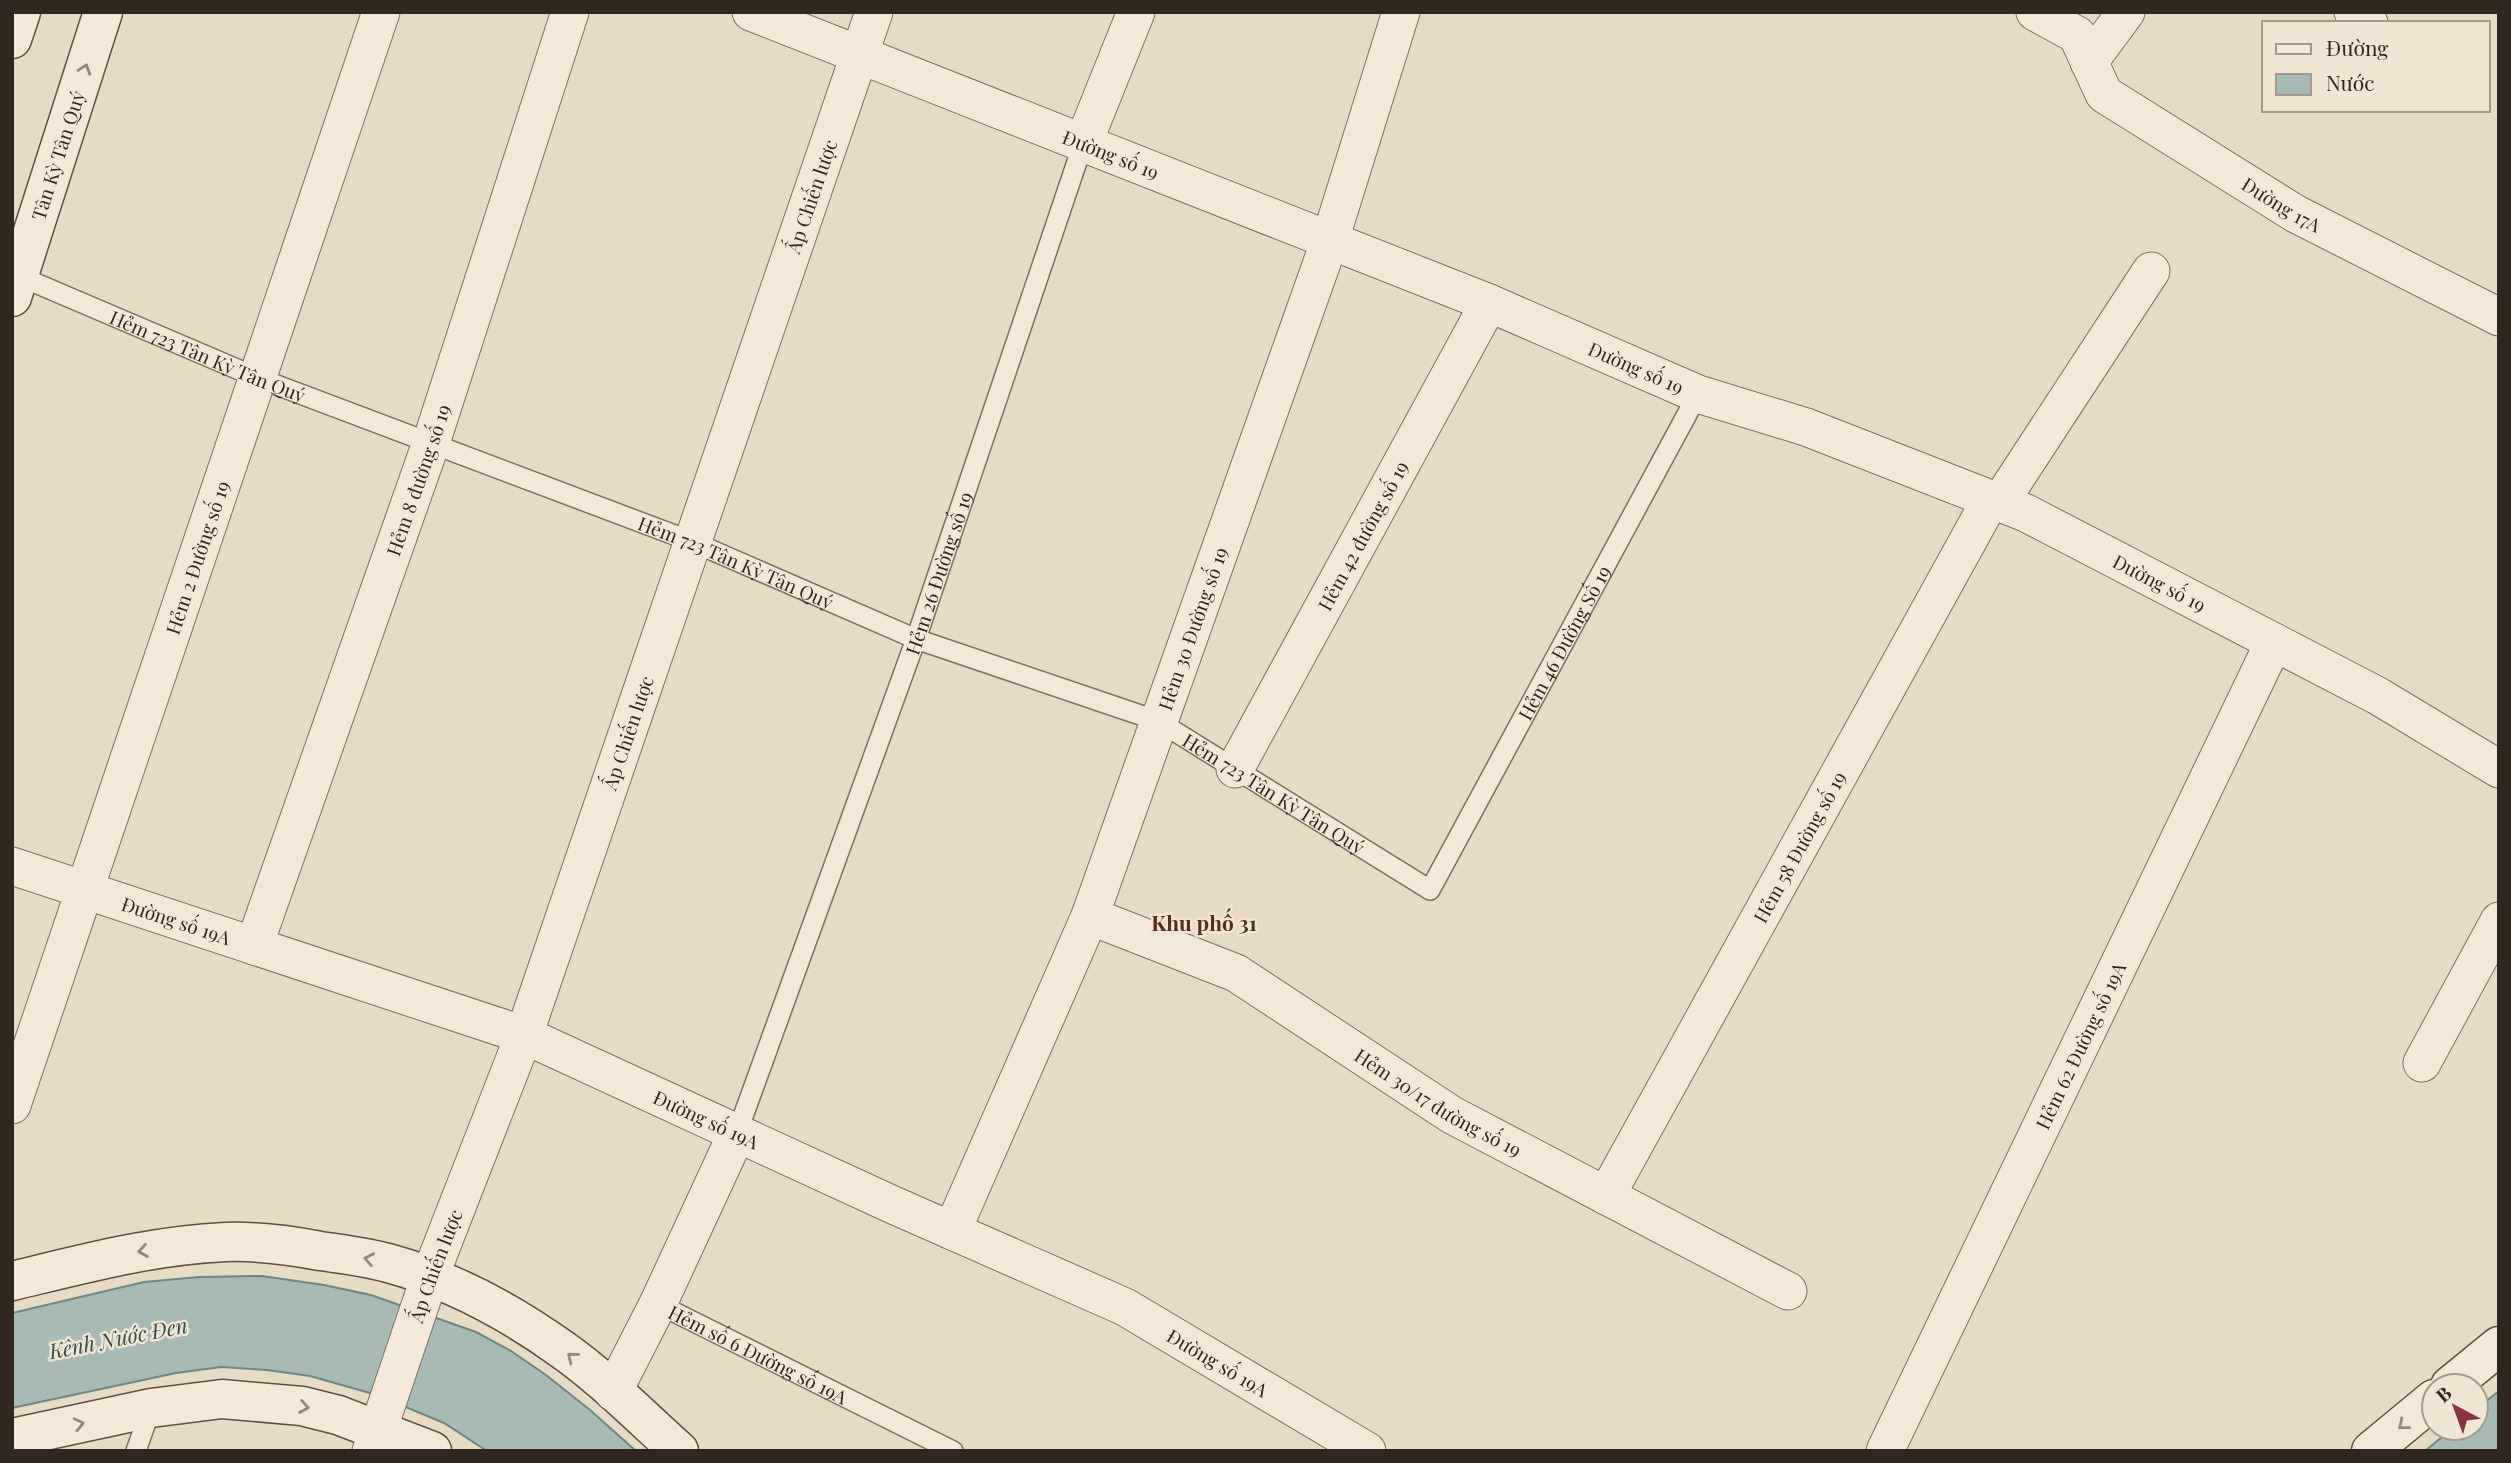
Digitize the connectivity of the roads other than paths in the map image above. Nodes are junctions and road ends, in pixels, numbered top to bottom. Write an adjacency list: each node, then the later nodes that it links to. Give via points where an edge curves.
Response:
1 (21, 12): 11 (street)
2 (103, 12): 17 (street, Tân Kỳ Tân Quý, one-way to 2)
3 (382, 12): 20 (street, Hẻm 2 Đường số 19)
4 (570, 12): 22 (street, Hẻm 8 đường số 19)
5 (751, 12): 12 (street, Đường số 19)
6 (874, 12): 12 (street, Ấp Chiến lược)
7 (1136, 12): 14 (street, Hẻm 26 Đường số 19)
8 (1401, 12): 15 (street, Hẻm 30 Đường số 19)
9 (2035, 12): 13 (street, Đường 17A, via 2077,35)
10 (2126, 12): 13 (street)
11 (12, 39)
12 (860, 57): 14 (street, Đường số 19); 24 (street, Ấp Chiến lược)
13 (2089, 62): 19 (street, Đường 17A, via 2104,94 2296,214)
14 (1083, 144): 15 (street, Đường số 19); 25 (lane, Hẻm 26 Đường số 19)
15 (1330, 240): 18 (street, Đường số 19); 27 (street, Hẻm 30 Đường số 19)
16 (2151, 271): 23 (street, Hẻm 58 Đường số 19)
17 (16, 287): 20 (lane, Hẻm 723 Tân Kỳ Tân Quý)
18 (1489, 303): 21 (street, Đường số 19); 28 (street, Hẻm 42 đường số 19)
19 (2499, 317)
20 (258, 378): 22 (lane, Hẻm 723 Tân Kỳ Tân Quý); 32 (street, Hẻm 2 Đường số 19)
21 (1698, 394): 23 (street, Đường số 19, via 1806,426); 31 (lane, Hẻm 46 Đường Số 19)
22 (431, 443): 24 (lane, Hẻm 723 Tân Kỳ Tân Quý); 35 (street, Hẻm 8 đường số 19)
23 (1996, 500): 26 (street, Đường số 19); 40 (street, Hẻm 58 Đường số 19)
24 (693, 542): 25 (lane, Hẻm 723 Tân Kỳ Tân Quý); 36 (street, Ấp Chiến lược)
25 (916, 639): 27 (lane, Hẻm 723 Tân Kỳ Tân Quý); 39 (lane, Hẻm 26 Đường số 19)
26 (2274, 642): 29 (street, Đường số 19, via 2378,696); 58 (street, Hẻm 62 Đường số 19A)
27 (1158, 721): 28 (lane, Hẻm 723 Tân Kỳ Tân Quý); 33 (street, Hẻm 30 Đường số 19)
28 (1235, 768): 31 (lane, Hẻm 723 Tân Kỳ Tân Quý)
29 (2499, 769)
30 (12, 866): 32 (street, Đường số 19A)
31 (1430, 890)
32 (85, 891): 35 (street, Đường số 19A); 38 (street, Hẻm 2 Đường số 19)
33 (1090, 916): 40 (street, Hẻm 30/17 đường số 19, via 1236,973 1452,1115); 41 (street, Hẻm 30 Đường số 19)
34 (2499, 921): 37 (street)
35 (254, 946): 36 (street, Đường số 19A)
36 (524, 1035): 39 (street, Đường số 19A); 43 (street, Ấp Chiến lược)
37 (2422, 1063)
38 (12, 1105)
39 (737, 1133): 41 (street, Đường số 19A); 45 (street, Hẻm số 6 Đường số 19A)
40 (1606, 1196): 44 (street, Hẻm 30/17 đường số 19)
41 (952, 1231): 57 (street, Đường số 19A, via 1125,1307)
42 (12, 1281): 43 (street, one-way to 42, via 387,1263 296,1247 227,1242 132,1253)
43 (426, 1291): 48 (street, one-way to 43, via 534,1330 473,1296); 51 (street, Ấp Chiến lược)
44 (1788, 1292)
45 (658, 1304): 48 (street); 56 (lane, Hẻm số 6 Đường số 19A)
46 (2499, 1346): 47 (street)
47 (2467, 1372)
48 (613, 1392): 55 (street)
49 (151, 1408): 51 (street, one-way to 51, via 222,1399 260,1401 302,1406); 52 (street, one-way to 49); 53 (lane)
50 (2420, 1411): 59 (street, one-way to 59)
51 (379, 1427): 54 (street)
52 (12, 1438)
53 (136, 1451)
54 (432, 1451)
55 (678, 1451)
56 (953, 1451)
57 (1367, 1451)
58 (1885, 1451)
59 (2371, 1451)

